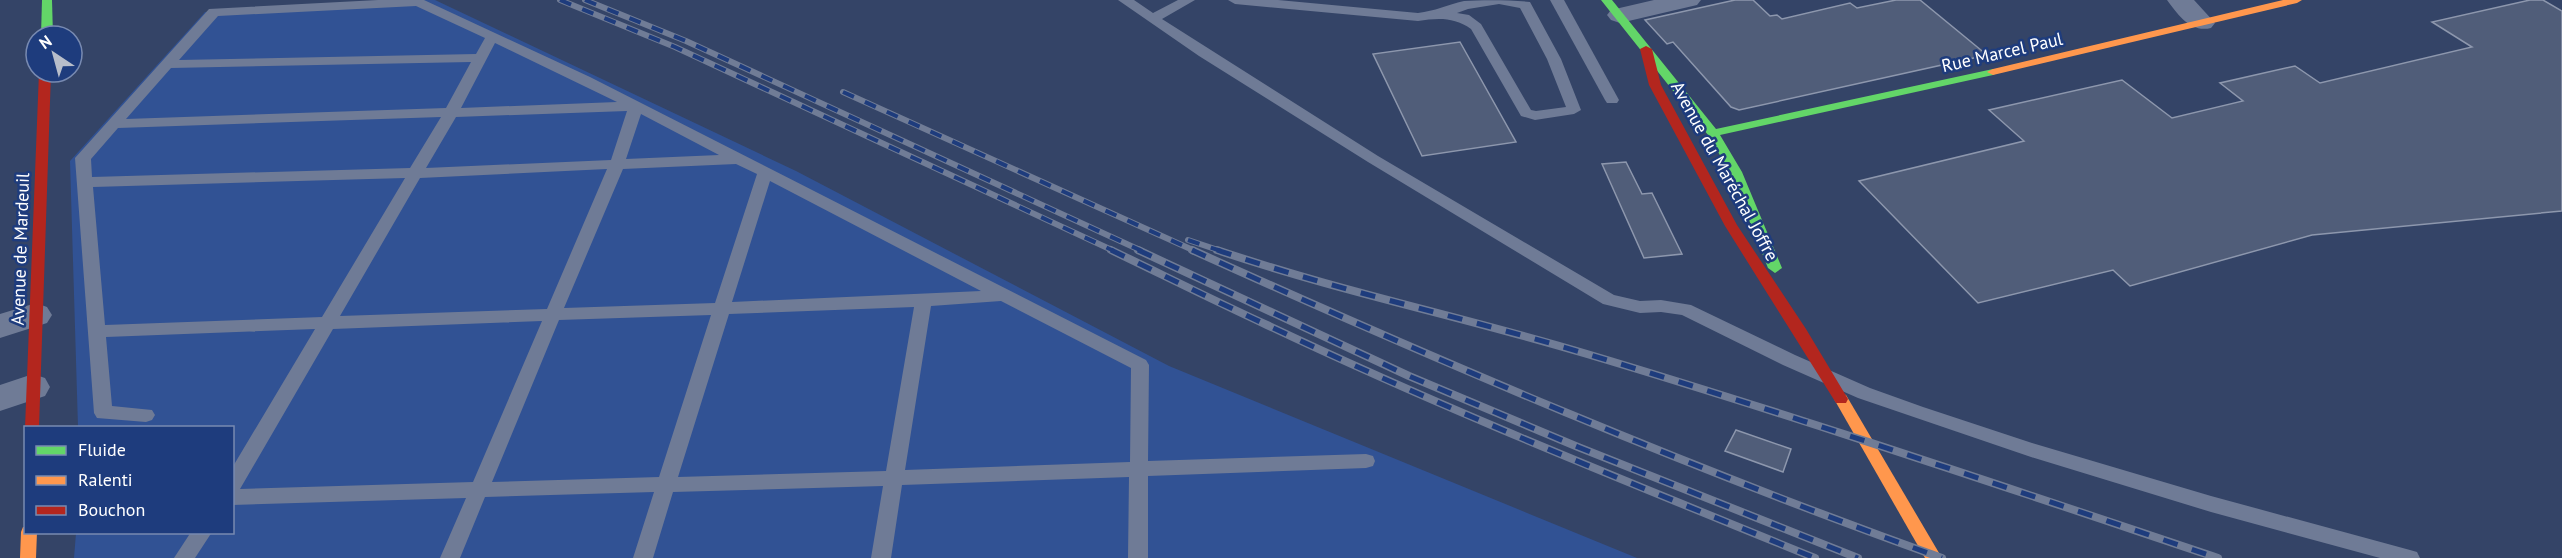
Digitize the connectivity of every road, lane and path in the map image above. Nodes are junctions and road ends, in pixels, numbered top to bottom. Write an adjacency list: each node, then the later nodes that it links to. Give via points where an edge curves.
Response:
1 (47, 0): 13 (street)
2 (1125, 0): 12 (lane)
3 (1188, 0): 12 (lane)
4 (1235, 0): 11 (lane, via 1418,17)
5 (1499, 0): 11 (lane, via 1465,5); 11 (lane, via 1525,5 1554,59 1574,110 1535,116 1526,113 1476,27 1464,18)
6 (1557, 0): 20 (lane)
7 (1688, 0): 10 (street)
8 (2180, 0): 14 (street)
9 (2297, 0): 14 (street, Rue Marcel Paul)
10 (1613, 8): 16 (street, Avenue du Maréchal Joffre)
11 (1442, 14)
12 (1153, 18): 59 (lane, via 1373,159 1610,300 1640,307 1685,309 1789,360 1917,412 2211,504)
13 (46, 24)
14 (2202, 24): 24 (street, Rue Marcel Paul)
15 (492, 37): 17 (lane); 18 (lane, via 418,2 214,12); 21 (lane)
16 (1646, 49): 24 (street, Avenue du Maréchal Joffre); 38 (street, Avenue du Maréchal Joffre, via 1655,85 1731,226)
17 (480, 58): 18 (lane); 22 (lane)
18 (168, 64): 23 (lane)
19 (45, 84): 34 (street, Avenue de Mardeuil)
20 (1612, 100)
21 (636, 106): 22 (lane); 25 (lane); 26 (lane)
22 (451, 112): 23 (lane); 28 (lane)
23 (114, 123): 29 (lane, via 83,158)
24 (1713, 133): 38 (street, Avenue du Maréchal Joffre, via 1736,172)
25 (739, 159): 26 (lane); 27 (lane)
26 (617, 164): 28 (lane); 33 (lane)
27 (765, 172): 30 (lane); 32 (lane)
28 (414, 173): 29 (lane); 35 (lane)
29 (85, 182): 37 (lane)
30 (1004, 295): 31 (lane); 44 (lane, via 1140,365)
31 (923, 301): 32 (lane); 45 (lane)
32 (720, 308): 33 (lane); 47 (lane)
33 (551, 314): 35 (lane); 48 (lane)
34 (36, 315): 36 (street); 39 (street, Avenue de Mardeuil)
35 (329, 322): 37 (lane); 46 (lane)
36 (0, 326)
37 (97, 331): 41 (lane, via 103,413)
38 (1801, 333): 58 (street)
39 (33, 387): 40 (street); 42 (street, Avenue de Mardeuil)
40 (0, 398)
41 (147, 415)
42 (32, 426)
43 (1366, 461): 44 (lane)
44 (1139, 469): 45 (lane); 57 (lane)
45 (894, 478): 47 (lane); 56 (lane)
46 (234, 483)
47 (665, 484): 48 (lane); 55 (lane)
48 (478, 490): 49 (lane); 54 (lane)
49 (234, 497)
50 (29, 534): 52 (street)
51 (201, 534): 53 (lane)
52 (28, 558)
53 (184, 558)
54 (450, 558)
55 (644, 558)
56 (881, 558)
57 (1138, 558)
58 (1934, 558)
59 (2410, 558)

